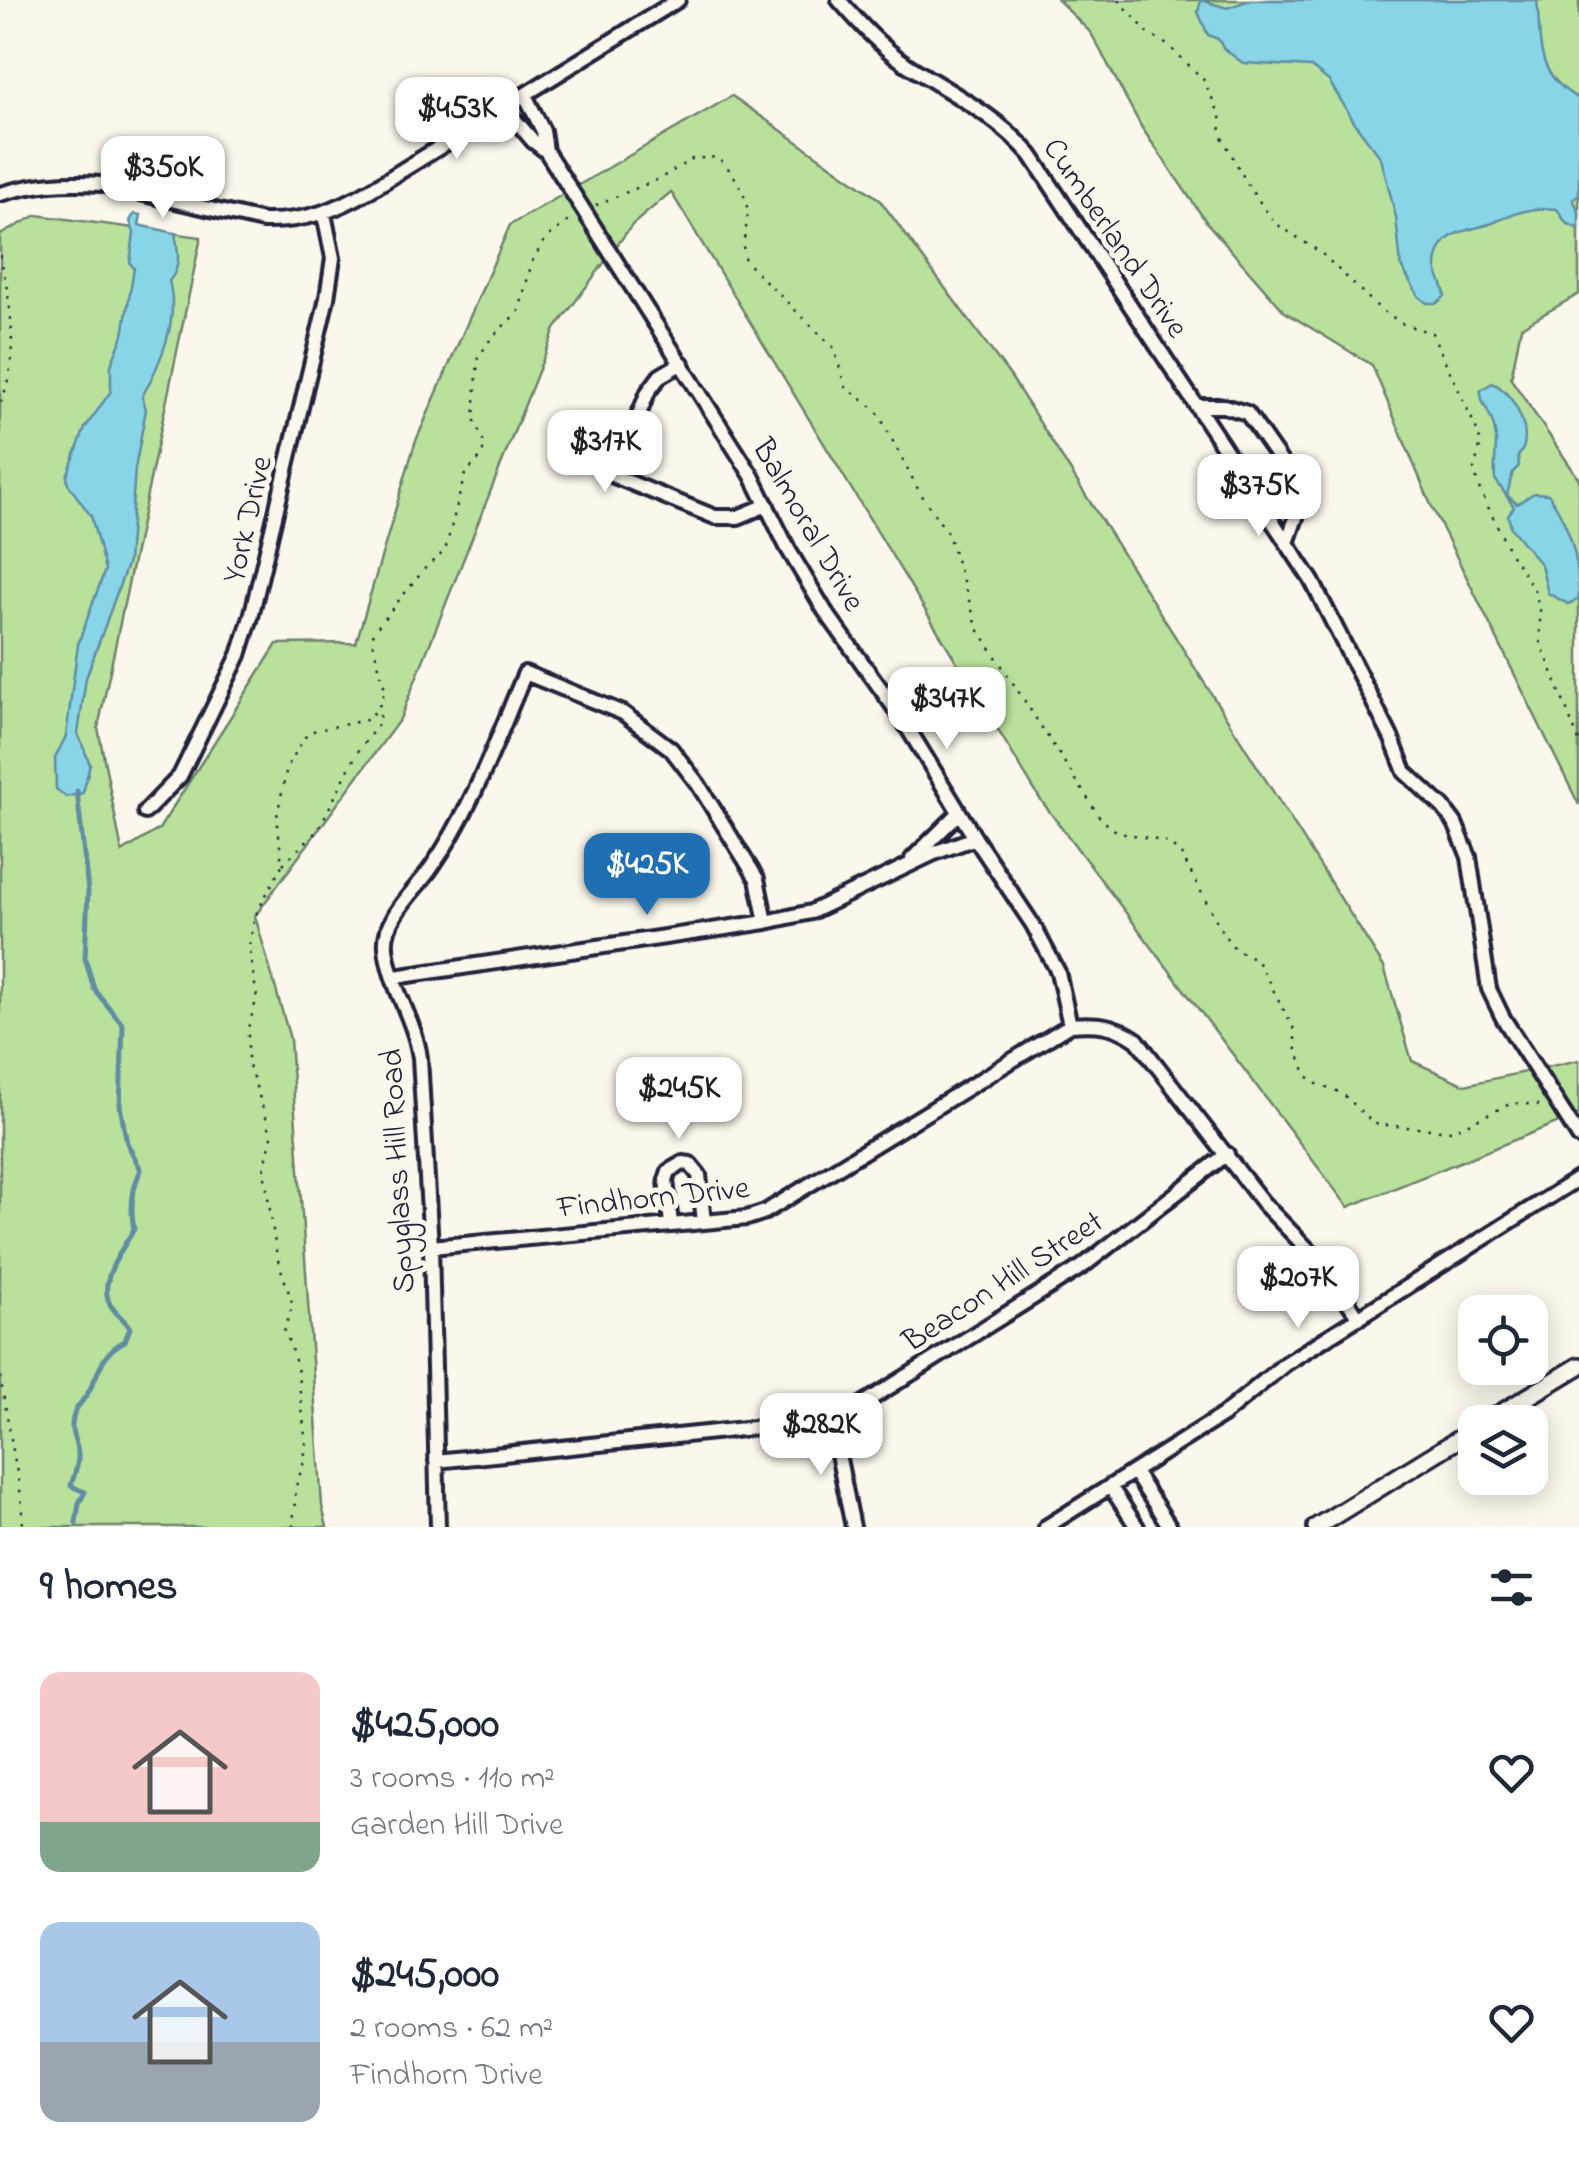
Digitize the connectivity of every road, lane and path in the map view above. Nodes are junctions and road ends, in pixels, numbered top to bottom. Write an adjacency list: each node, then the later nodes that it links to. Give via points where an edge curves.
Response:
1 (678, 0): 4 (street)
2 (840, 0): 13 (street, Cumberland Drive, via 882,46 980,109 1030,154)
3 (1119, 0): 17 (path, via 1203,79 1222,135 1275,222 1320,252 1380,310 1432,333 1477,430 1479,488 1534,589 1540,640)
4 (525, 95): 5 (street); 6 (street, Balmoral Drive)
5 (504, 108): 6 (street, Balmoral Drive); 9 (street)
6 (546, 151): 8 (street, Balmoral Drive)
7 (0, 194): 9 (street, via 48,182 101,184 263,221)
8 (583, 210): 11 (street, Balmoral Drive); 16 (path, via 545,239 520,311 478,358 474,419 483,456 465,474 444,551 374,631 385,689); 26 (path, via 692,159 717,157 730,167 748,208 745,261 817,328 834,348 845,386 876,411 948,534 978,629 1101,819 1116,831 1180,852 1224,935 1261,966 1293,1027 1307,1076 1342,1092 1374,1124 1451,1131 1512,1104)
9 (324, 214): 18 (street, York Drive, via 332,258 328,298 246,636 180,776)
10 (0, 255): 12 (path, via 13,355)
11 (682, 363): 14 (street, Balmoral Drive); 14 (street, via 648,392 614,476 715,518)
12 (0, 405)
13 (1197, 406): 15 (street, Cumberland Drive); 15 (street, via 1247,413 1297,485 1300,506)
14 (767, 505): 19 (street, Balmoral Drive, via 825,611)
15 (1287, 543): 26 (street, Cumberland Drive, via 1404,772 1443,807 1464,840 1489,989)
16 (378, 709): 21 (path, via 381,720 318,830); 21 (path, via 366,720 305,737 281,788)
17 (1579, 742)
18 (145, 812)
19 (959, 813): 20 (street, Balmoral Drive); 22 (street)
20 (975, 838): 22 (street); 25 (street, Balmoral Drive, via 1047,949)
21 (282, 866): 43 (path, via 255,916 249,946 258,998 248,1028 248,1062 272,1136 264,1170 277,1257 294,1306 284,1328 297,1366 306,1443)
22 (904, 868): 23 (street, via 811,912)
23 (766, 922): 24 (street); 24 (street, Spyglass Hill Road, via 756,879 671,749 623,713 525,672 472,800 392,920 386,946)
24 (395, 978): 32 (street, Spyglass Hill Road, via 417,1040)
25 (1070, 1025): 28 (street, via 1114,1026 1137,1040); 30 (street, Findhorn Drive, via 782,1204 747,1218)
26 (1558, 1104): 27 (street, Cumberland Drive)
27 (1579, 1137)
28 (1227, 1154): 33 (street); 37 (street, Beacon Hill Street, via 1083,1266)
29 (1579, 1178): 33 (street)
30 (704, 1222): 31 (street, Findhorn Drive); 31 (street, via 699,1175 682,1163 666,1180)
31 (671, 1224): 32 (street, Findhorn Drive)
32 (430, 1247): 39 (street, Spyglass Hill Road)
33 (1360, 1318): 40 (street)
34 (1579, 1366): 36 (street)
35 (0, 1376): 42 (path)
36 (1514, 1405)
37 (831, 1420): 39 (street, Beacon Hill Street); 45 (street)
38 (1458, 1440): 49 (street)
39 (436, 1461): 44 (street, Spyglass Hill Road)
40 (1134, 1472): 41 (street); 48 (street)
41 (1110, 1486): 46 (street); 47 (street)
42 (23, 1527)
43 (293, 1527)
44 (438, 1527)
45 (853, 1527)
46 (1046, 1527)
47 (1136, 1527)
48 (1170, 1527)
49 (1316, 1527)

